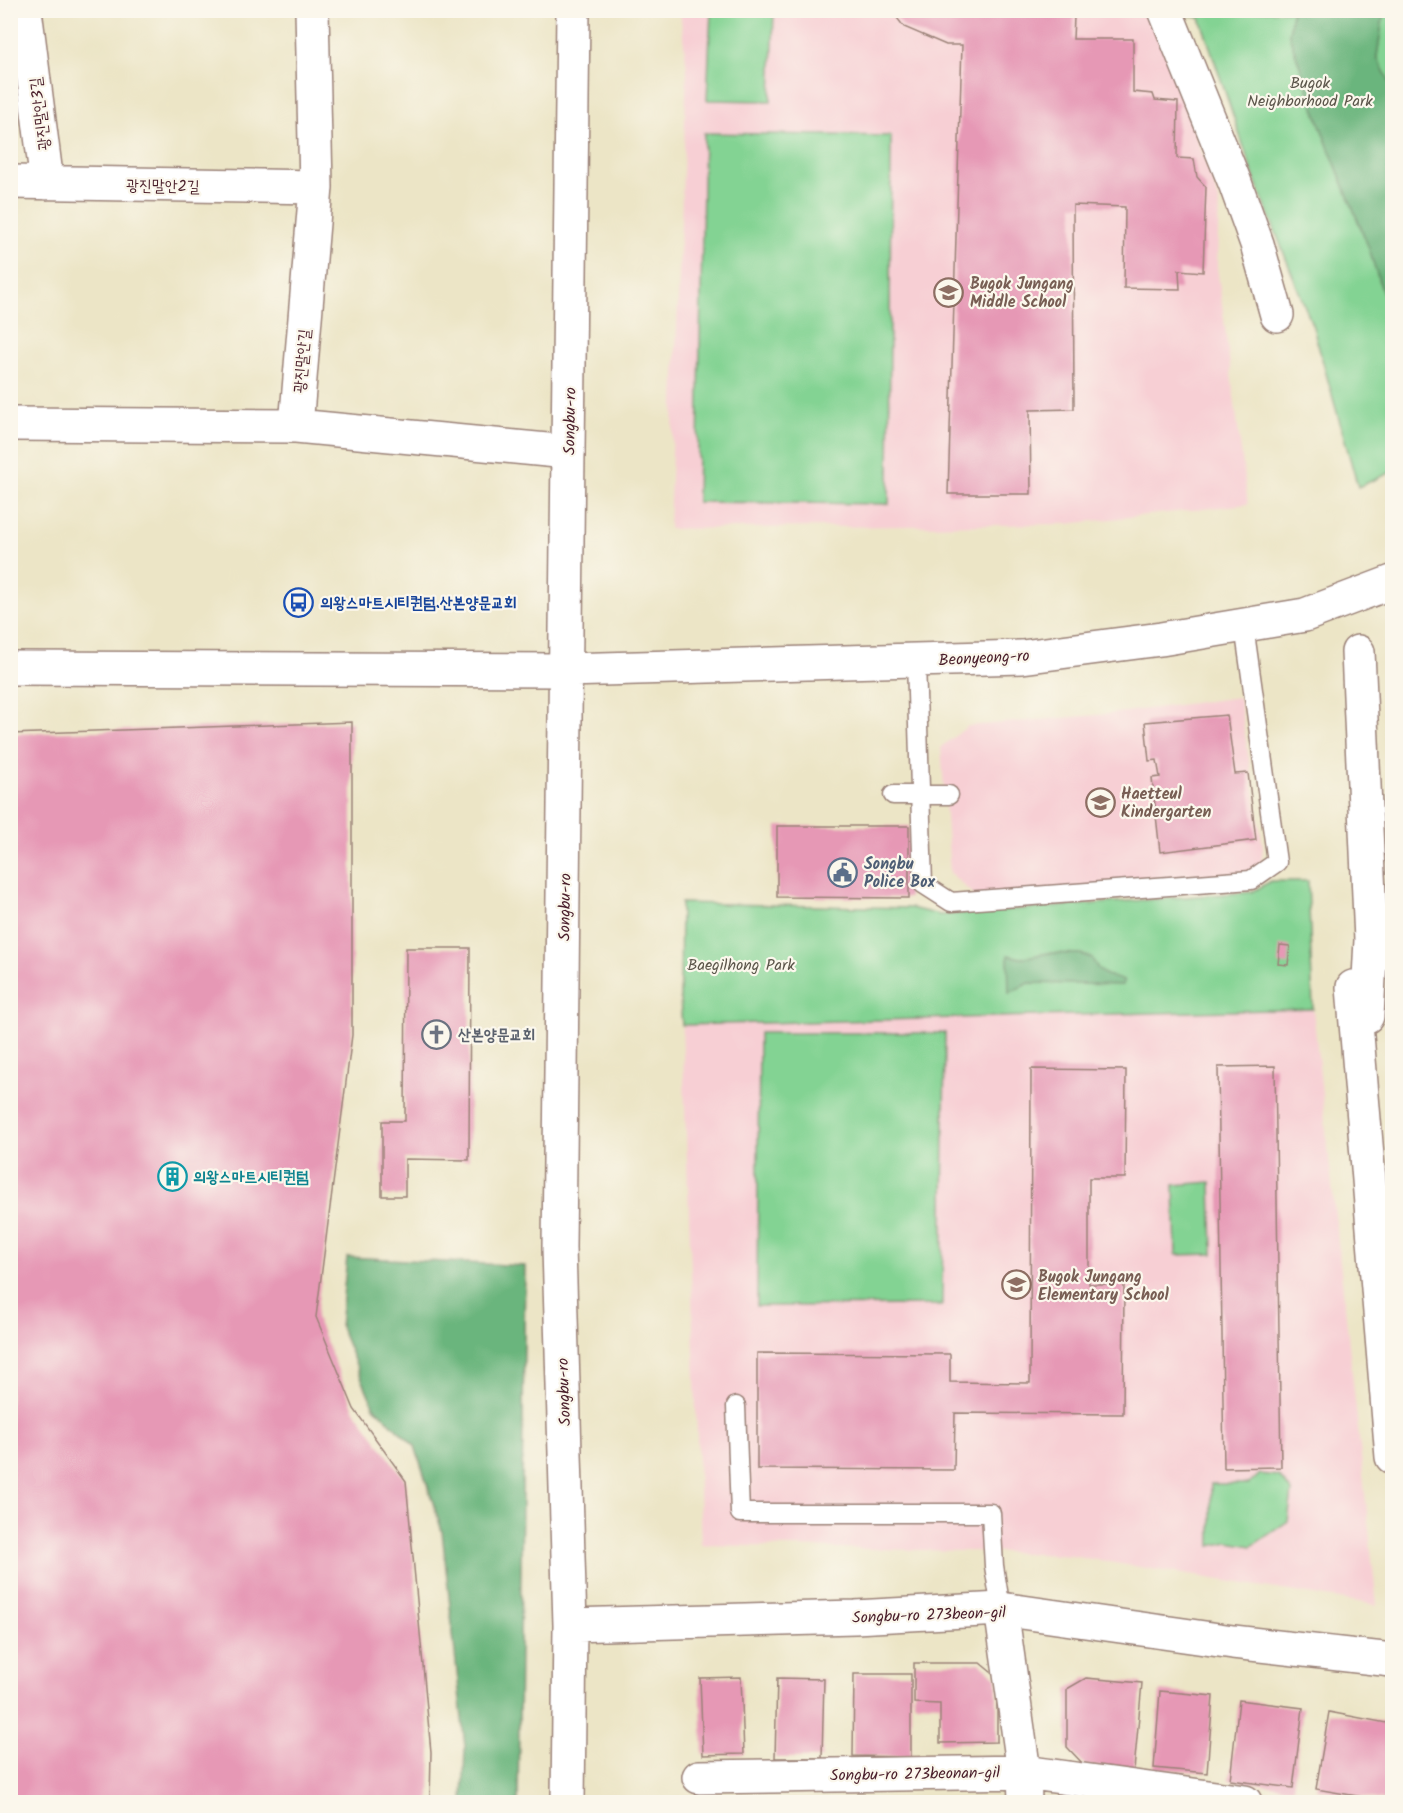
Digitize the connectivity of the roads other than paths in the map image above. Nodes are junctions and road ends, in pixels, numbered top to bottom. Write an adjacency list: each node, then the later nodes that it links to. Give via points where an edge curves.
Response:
1 (25, 10): 6 (street, 광진말안3길)
2 (312, 10): 7 (street, 광진말안길)
3 (573, 10): 11 (street, Songbu-ro)
4 (1165, 10): 8 (street, via 1235,183)
5 (10, 182): 6 (street, 광진말안2길)
6 (47, 183): 7 (street, 광진말안2길)
7 (316, 187): 10 (street, 광진말안길)
8 (1277, 315)
9 (10, 424): 10 (street)
10 (296, 426): 11 (street)
11 (568, 452): 17 (street, Songbu-ro)
12 (1392, 582): 13 (street, Beonyeong-ro, via 1305,615)
13 (1244, 626): 15 (street, Beonyeong-ro, via 1022,657); 19 (lane, via 1277,862 1251,880 951,902 923,884)
14 (1358, 652): 22 (street, via 1371,940)
15 (916, 661): 17 (street, Beonyeong-ro); 19 (lane)
16 (10, 668): 17 (street, Beonyeong-ro)
17 (566, 670): 26 (street, Songbu-ro, via 559,1248)
18 (893, 795): 19 (lane)
19 (920, 795): 20 (lane)
20 (950, 795)
21 (1353, 987): 22 (street)
22 (1363, 1120): 24 (street)
23 (736, 1406): 25 (lane, via 740,1513 991,1513)
24 (1392, 1457)
25 (1001, 1609): 26 (street, Songbu-ro 273beon-gil); 27 (street, Songbu-ro 273beon-gil); 29 (street, Songbu-ro 273beonan-gil)
26 (570, 1625): 31 (street, Songbu-ro)
27 (1392, 1660)
28 (699, 1777): 30 (street, Songbu-ro 273beonan-gil)
29 (1024, 1787): 30 (street, Songbu-ro 273beonan-gil); 32 (street, Songbu-ro 273beonan-gil)
30 (806, 1788)
31 (568, 1803)
32 (1245, 1803)

